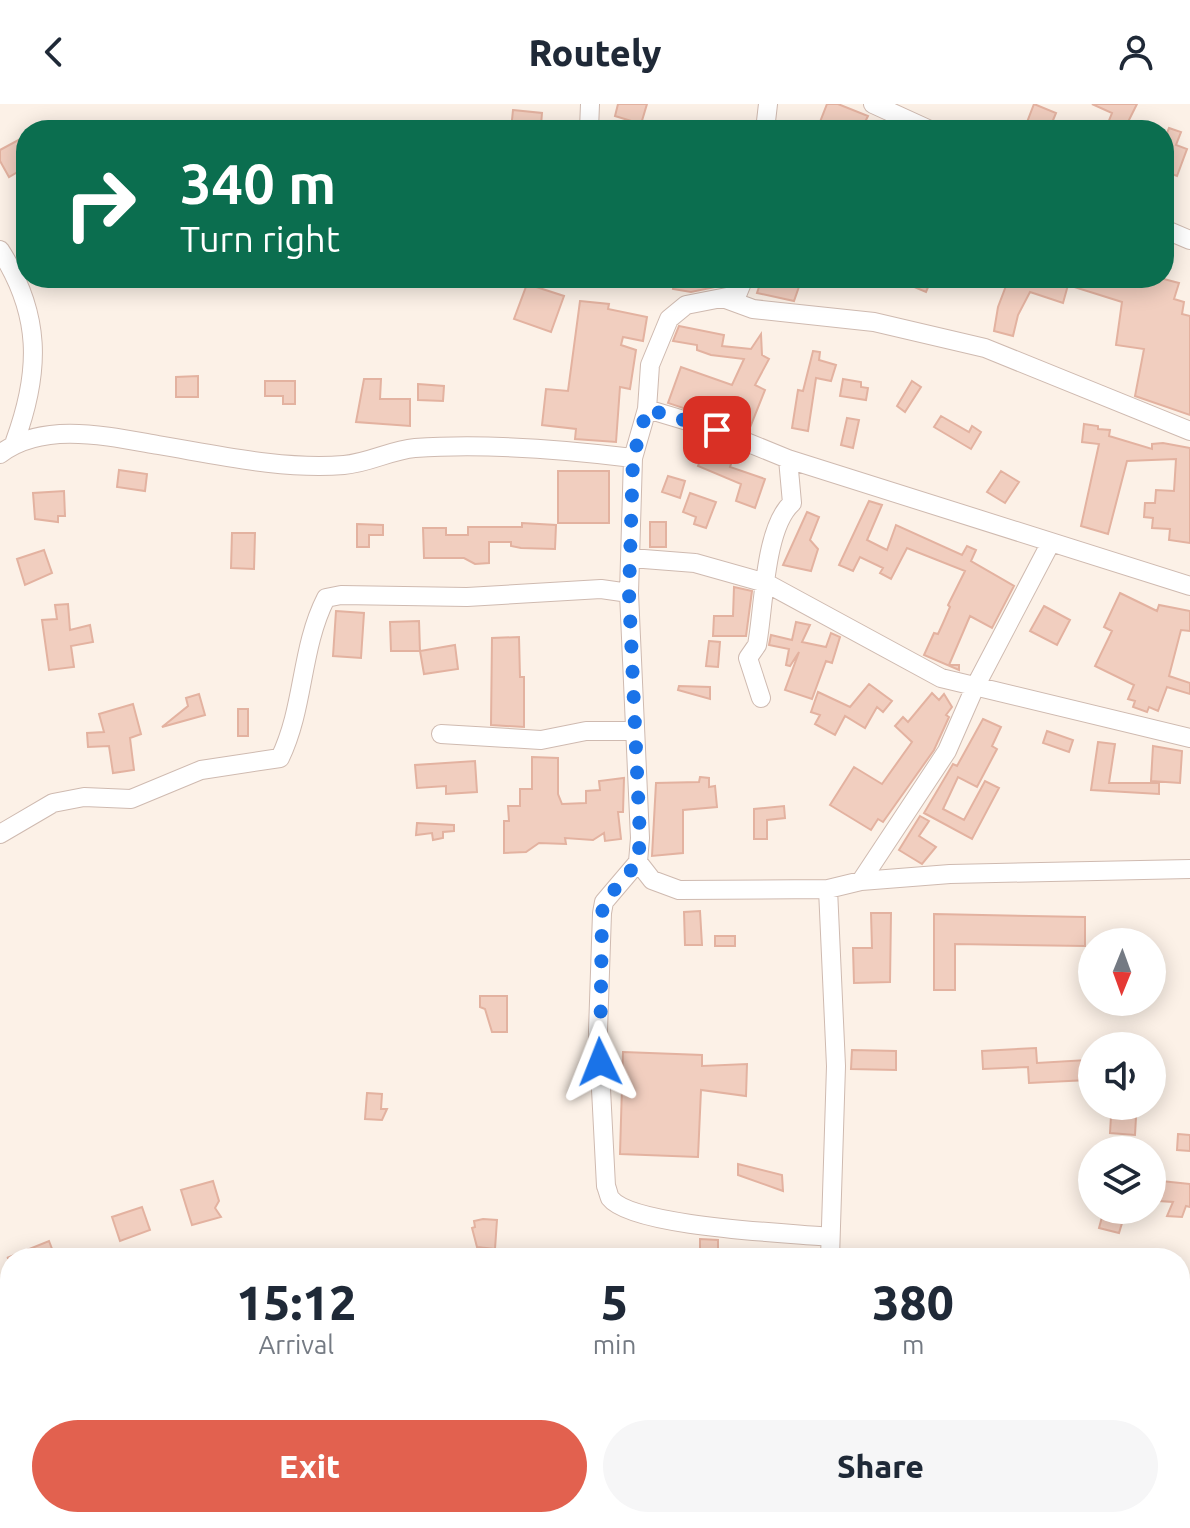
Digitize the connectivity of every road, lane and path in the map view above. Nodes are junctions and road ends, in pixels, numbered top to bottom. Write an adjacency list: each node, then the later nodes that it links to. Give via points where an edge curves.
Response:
1 (873, 104): 2 (street)
2 (908, 120)
3 (0, 250): 4 (street)
4 (16, 280)
5 (20, 288): 10 (street, via 33,344 27,409)
6 (740, 288): 7 (street, via 737,295)
7 (723, 298): 8 (street, via 686,305 669,319 650,365); 9 (street, via 753,309 874,322 985,348)
8 (647, 409): 12 (street); 13 (street)
9 (1190, 431)
10 (15, 441): 11 (street); 12 (street, via 55,432 259,462 331,465 415,448 517,448)
11 (0, 454)
12 (633, 458): 15 (street)
13 (788, 459): 14 (street); 16 (street, via 792,503 783,511)
14 (1050, 544): 17 (street); 19 (street)
15 (631, 558): 16 (street, via 695,563); 18 (street)
16 (766, 583): 19 (street, via 941,678); 20 (street, via 757,645 748,658)
17 (1190, 586)
18 (629, 593): 21 (street); 24 (street, via 601,589 326,598 311,627 298,703 280,758 201,770 131,799 84,797 53,803)
19 (975, 687): 23 (street); 27 (street, via 947,751)
20 (761, 698)
21 (634, 731): 22 (street, via 586,731 541,740); 25 (street)
22 (441, 734)
23 (1190, 738)
24 (0, 834)
25 (638, 862): 28 (street, via 652,880 679,890); 29 (street, via 604,902 599,939 598,1031 609,1197 621,1206 676,1222)
26 (1190, 869): 27 (street)
27 (861, 881): 28 (street)
28 (828, 889): 29 (street, via 836,1066)
29 (830, 1237): 30 (street)
30 (830, 1248)

